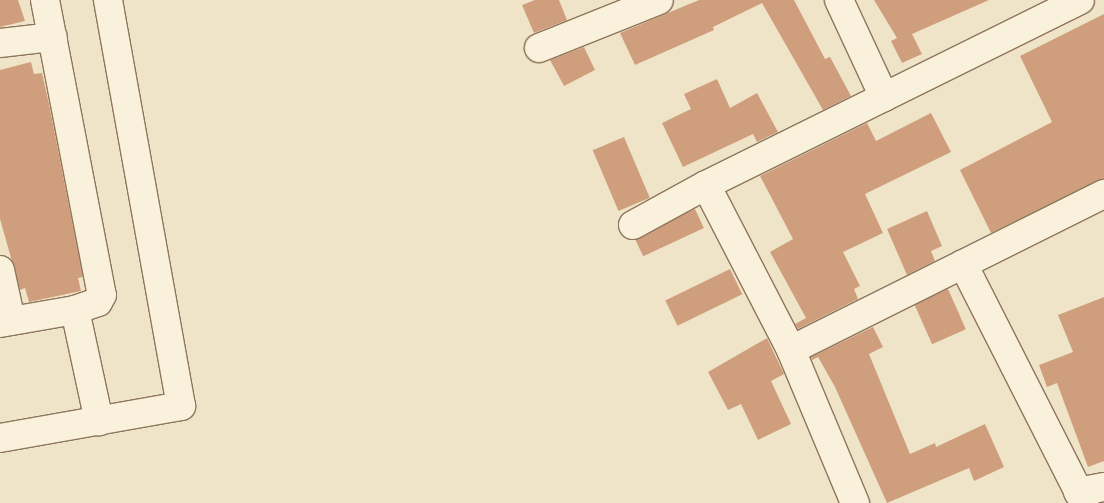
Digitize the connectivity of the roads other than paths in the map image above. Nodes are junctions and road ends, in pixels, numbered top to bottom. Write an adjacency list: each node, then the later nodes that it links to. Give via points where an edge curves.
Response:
1 (45, 0): 6 (street)
2 (108, 0): 18 (street, via 181,406)
3 (838, 0): 9 (street)
4 (1080, 0): 9 (street)
5 (647, 3): 8 (street)
6 (53, 37): 7 (street); 15 (street, via 102,295 98,302)
7 (0, 43)
8 (539, 48)
9 (884, 97): 10 (street)
10 (706, 185): 12 (street); 17 (street)
11 (1104, 194): 13 (street)
12 (633, 225)
13 (963, 264): 17 (street); 21 (street)
14 (0, 270): 16 (street)
15 (75, 310): 16 (street); 18 (street)
16 (5, 322)
17 (791, 350): 22 (street)
18 (98, 421): 19 (street)
19 (0, 438)
20 (1104, 486): 21 (street)
21 (1081, 497)
22 (855, 503)

